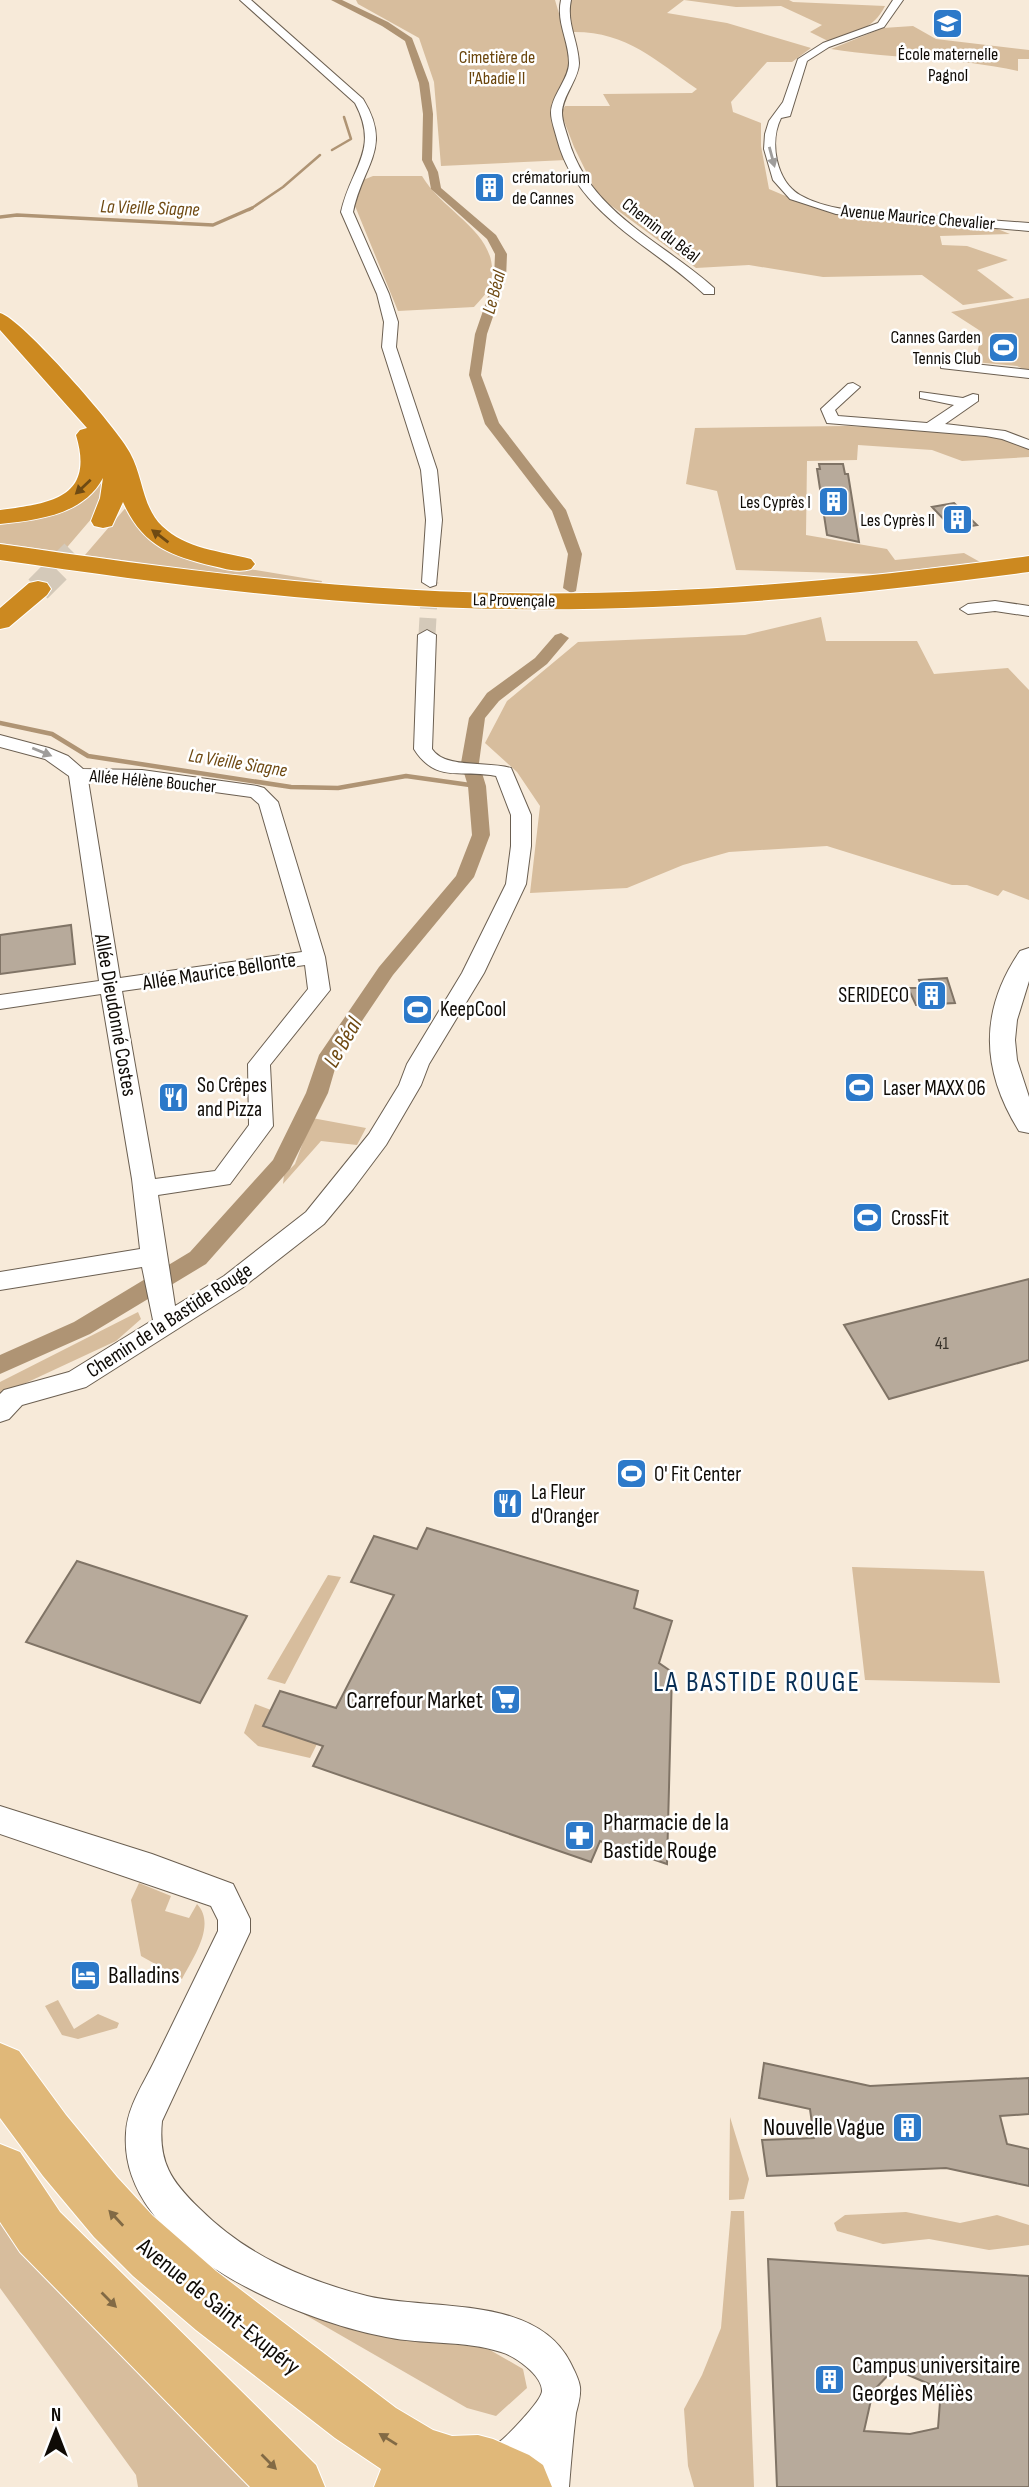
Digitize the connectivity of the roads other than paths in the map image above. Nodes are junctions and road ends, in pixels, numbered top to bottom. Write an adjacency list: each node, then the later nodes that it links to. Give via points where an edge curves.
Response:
1 (246, 0): 31 (street, via 359,101 369,124 372,150 347,212 383,294 391,322 389,347 429,470 434,520)
2 (566, 0): 13 (street, Chemin du Béal, via 563,14 574,64 556,112 567,154 601,206)
3 (898, 0): 4 (street, via 881,25)
4 (816, 50): 5 (street); 6 (street, Avenue Maurice Chevalier, via 803,59)
5 (843, 54)
6 (788, 102): 7 (street, Avenue Maurice Chevalier, via 781,144); 9 (street, Avenue Maurice Chevalier, one-way to 9, via 768,136 769,147 780,183)
7 (785, 158)
8 (789, 175): 9 (street, via 790,184)
9 (808, 201): 10 (street, Avenue Maurice Chevalier, via 876,216)
10 (1029, 228)
11 (1014, 230): 12 (street)
12 (1029, 234)
13 (709, 291)
14 (0, 319): 23 (highway, via 108,438 121,455)
15 (0, 330): 20 (highway)
16 (946, 365): 17 (street)
17 (1029, 374)
18 (852, 387): 21 (street, via 828,409 832,420)
19 (925, 396): 21 (street, via 969,400)
20 (85, 427): 24 (highway, one-way to 24, via 97,463 85,488 49,508); 25 (highway, via 107,452 116,475 116,492)
21 (930, 428): 22 (street, via 996,434)
22 (1029, 445)
23 (128, 476): 25 (highway, via 121,499); 33 (highway, one-way to 23, via 407,587 204,556 172,545 152,531 139,514)
24 (0, 517)
25 (103, 521): 27 (highway)
26 (0, 552): 33 (highway, La Provençale, via 185,579 334,593)
27 (74, 553)
28 (1029, 564): 33 (highway, La Provençale, via 841,588)
29 (7, 574): 30 (highway, La Provençale, via 119,591 443,615 629,616 814,606)
30 (1029, 581)
31 (429, 582)
32 (38, 589): 36 (highway)
33 (620, 600)
34 (968, 609): 35 (street, via 995,606)
35 (1029, 611)
36 (0, 621)
37 (427, 635): 48 (street, Chemin de la Bastide Rouge, via 422,749 435,764 489,768 508,776 521,815 516,884 473,973 377,1139 314,1218 233,1283)
38 (0, 741): 39 (street, Allée Hélène Boucher, one-way to 39, via 41,750)
39 (78, 774): 41 (street, Allée Hélène Boucher, via 142,776 257,792 268,802); 42 (street, Allée Dieudonné Costes)
40 (1029, 956): 44 (street, via 1007,998 1000,1040 1010,1083)
41 (314, 957): 42 (street, Allée Maurice Bellonte); 45 (street, via 318,990 259,1064 261,1126 222,1178)
42 (112, 987): 43 (street, Allée Maurice Bellonte); 45 (street, Allée Dieudonné Costes)
43 (0, 1002)
44 (1029, 1124)
45 (145, 1189): 46 (street, Allée Dieudonné Costes)
46 (155, 1264): 47 (street); 48 (street, Allée Dieudonné Costes)
47 (0, 1281)
48 (163, 1314): 49 (street, Chemin de la Bastide Rouge, via 77,1380 13,1396)
49 (0, 1412)
50 (0, 1820): 53 (street, via 194,1884 222,1895 229,1907 234,1933 228,1950 145,2119 141,2143 155,2183 188,2225 218,2250 275,2282 326,2303 398,2320 494,2330 522,2341 552,2368 561,2386)
51 (0, 2070): 54 (main road, Avenue de Saint-Exupéry, one-way to 51, via 422,2459 378,2433 198,2295 76,2176)
52 (0, 2172): 55 (main road, one-way to 55, via 40,2232)
53 (558, 2406): 54 (street); 54 (street, via 517,2453)
54 (484, 2479)
55 (294, 2487)

